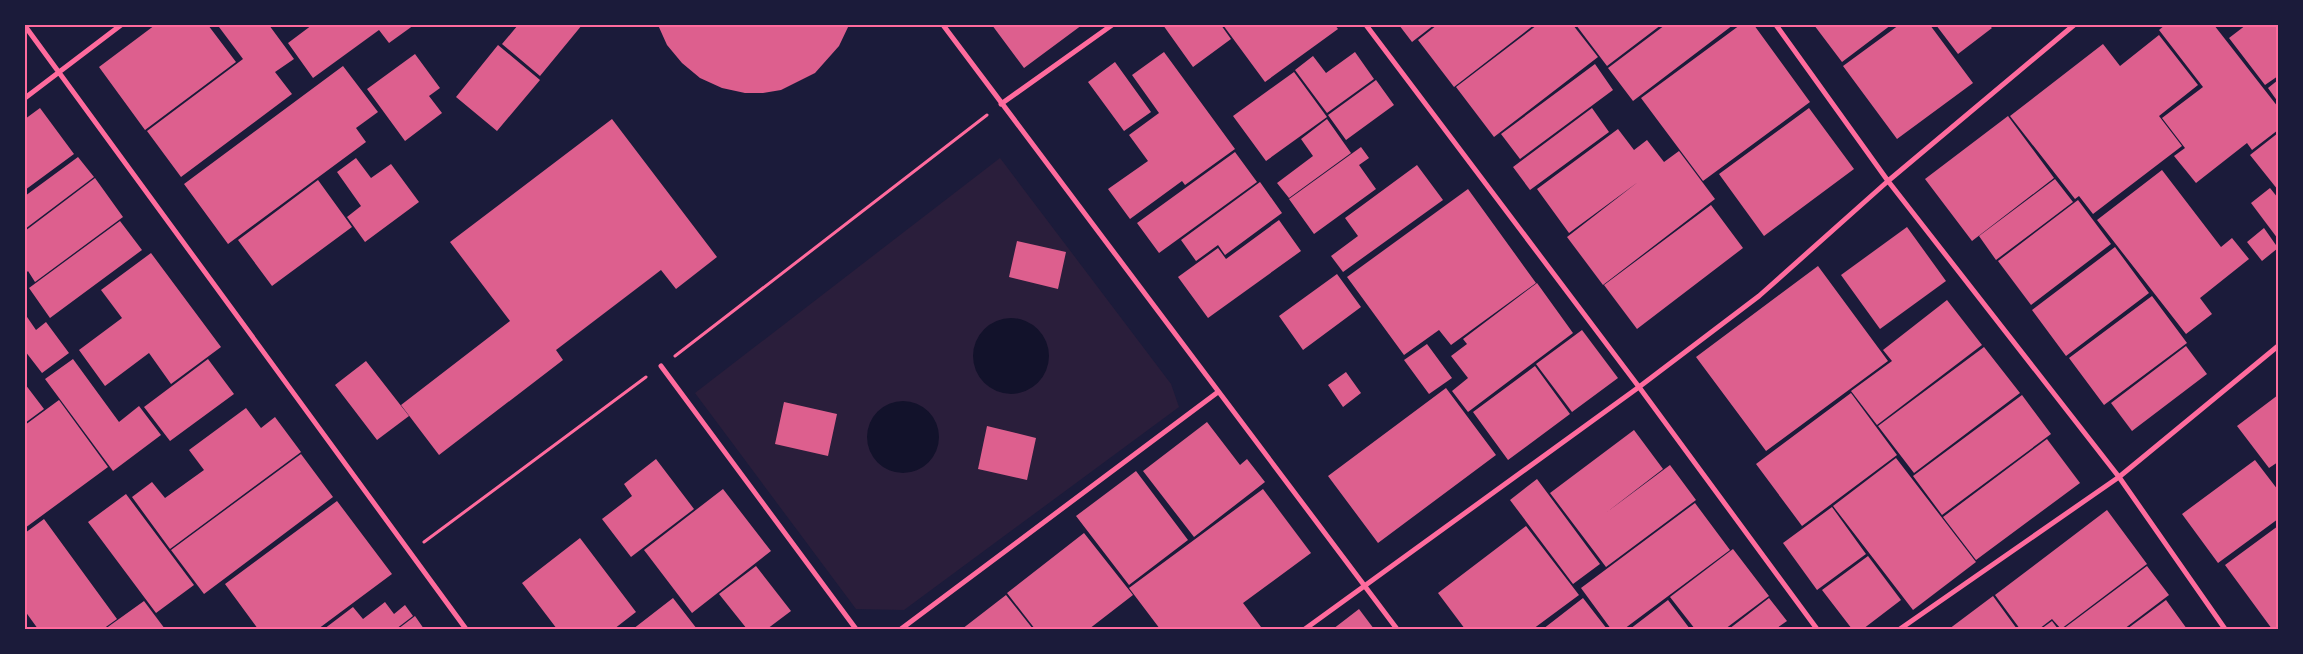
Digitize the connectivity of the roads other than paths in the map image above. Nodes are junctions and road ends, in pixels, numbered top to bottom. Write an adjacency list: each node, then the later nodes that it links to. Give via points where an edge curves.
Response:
1 (120, 25): 8 (street)
2 (943, 25): 10 (street)
3 (1112, 25): 10 (street)
4 (1366, 25): 14 (street)
5 (1776, 25): 11 (street)
6 (2074, 25): 11 (street)
7 (25, 26): 8 (street)
8 (59, 72): 9 (street); 18 (street)
9 (25, 98)
10 (1001, 104): 15 (street)
11 (1888, 181): 14 (street, via 1759,296); 16 (street)
12 (2278, 346): 16 (street)
13 (661, 366): 19 (street)
14 (1639, 387): 17 (street); 23 (street)
15 (1218, 392): 17 (street); 20 (street)
16 (2119, 477): 24 (street); 25 (street)
17 (1366, 585): 21 (street); 22 (street)
18 (466, 629)
19 (856, 629)
20 (901, 629)
21 (1305, 629)
22 (1398, 629)
23 (1817, 629)
24 (1900, 629)
25 (2225, 629)

